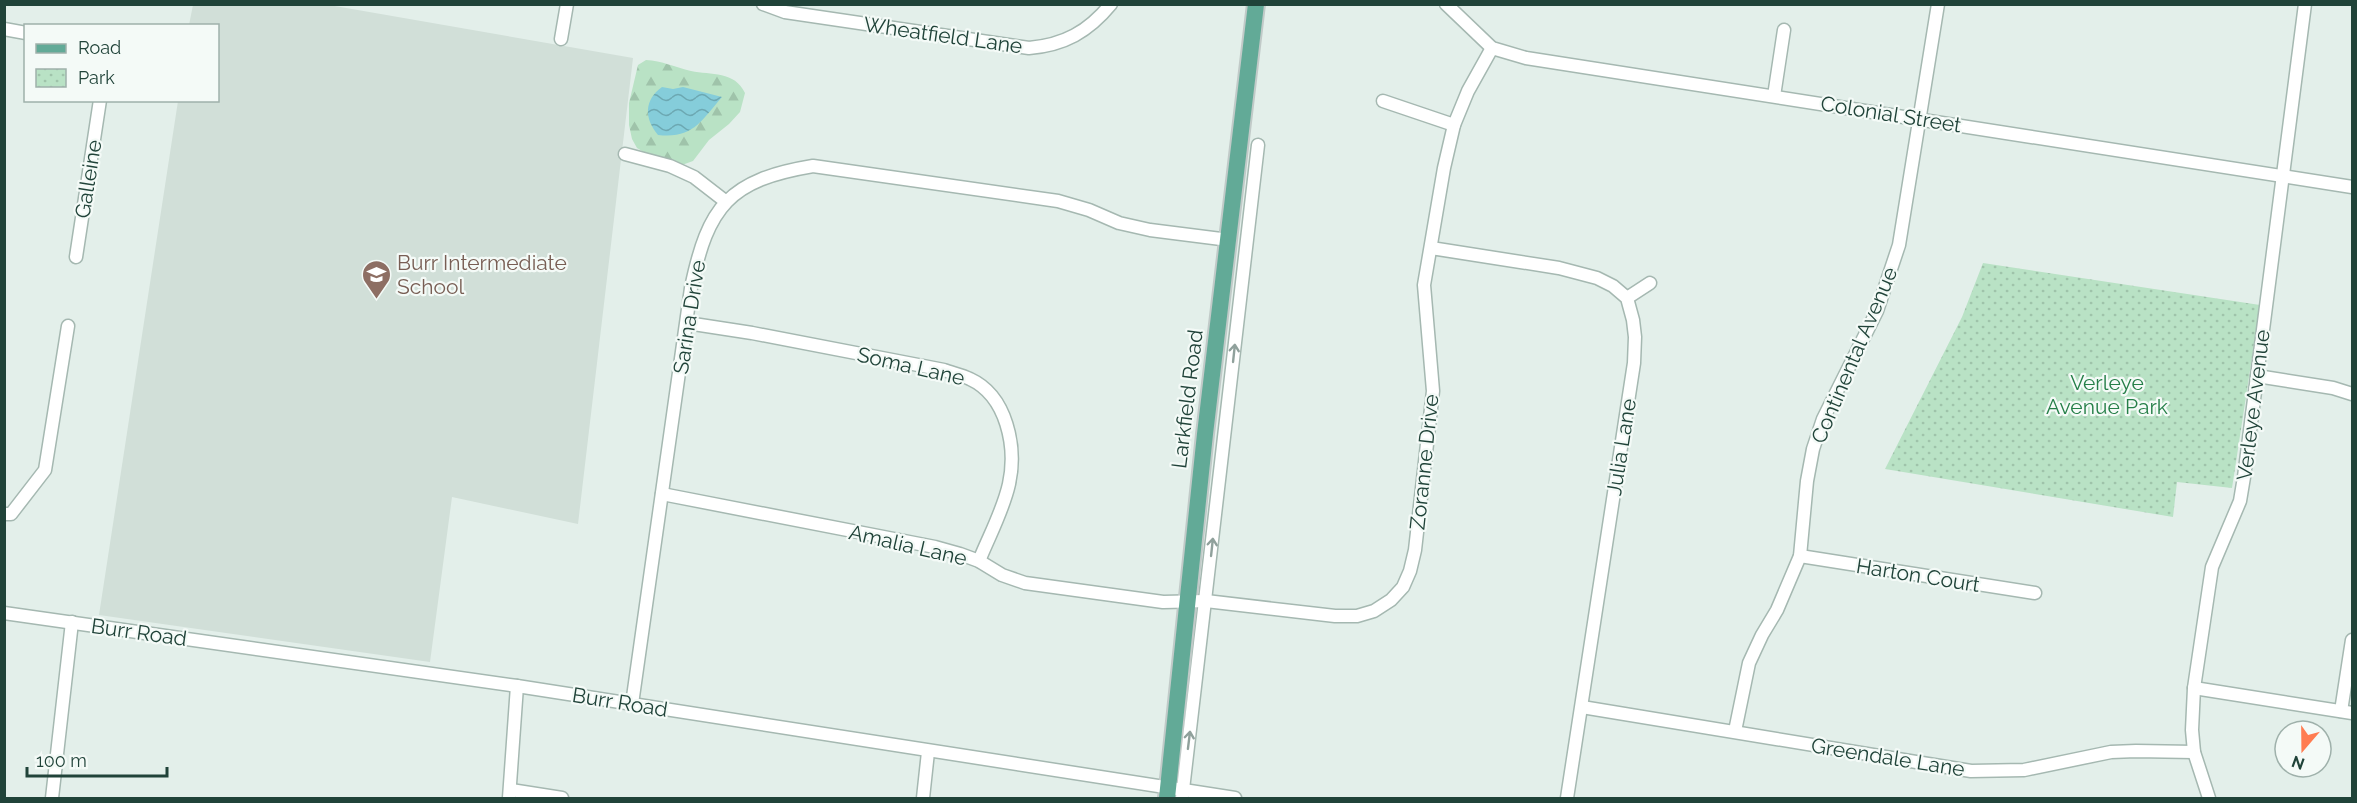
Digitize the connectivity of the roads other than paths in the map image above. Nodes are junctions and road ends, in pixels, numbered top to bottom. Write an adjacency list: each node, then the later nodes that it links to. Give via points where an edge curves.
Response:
1 (567, 4): 11 (street)
2 (763, 4): 3 (street, Wheatfield Lane, via 785,12 1029,48 1072,38 1100,18)
3 (1111, 4)
4 (1256, 4): 23 (main road, Larkfield Road)
5 (1446, 4): 12 (street, Colonial Street)
6 (1938, 4): 16 (street, Continental Avenue)
7 (2306, 4): 20 (street, Verleye Avenue)
8 (4, 29): 10 (street)
9 (1784, 30): 13 (street)
10 (24, 33)
11 (561, 39)
12 (1491, 48): 13 (street, Colonial Street, via 1526,58); 17 (street, Zoranne Drive)
13 (1774, 96): 16 (street, Colonial Street)
14 (1383, 101): 17 (street)
15 (99, 102): 25 (street, Galleine)
16 (1920, 119): 20 (street, Colonial Street); 34 (street, Continental Avenue, via 1890,278 1813,448)
17 (1454, 124): 24 (street, Zoranne Drive)
18 (1258, 145): 38 (street, Larkfield Road, one-way to 18)
19 (625, 154): 22 (street, via 694,177)
20 (2283, 177): 21 (street, Colonial Street); 30 (street, Verleye Avenue)
21 (2352, 187)
22 (725, 201): 23 (street, Sarina Drive, via 761,179 813,166 1058,201 1119,223); 28 (street, Sarina Drive, via 698,254)
23 (1229, 240): 37 (main road, Larkfield Road)
24 (1431, 248): 27 (street, via 1588,275 1613,286); 38 (street, Zoranne Drive, via 1424,285 1433,391 1431,421 1415,550 1403,587 1374,611 1357,616)
25 (76, 257)
26 (1650, 283): 27 (street)
27 (1627, 298): 45 (street, Julia Lane, via 1635,337 1634,363)
28 (687, 323): 32 (street, Sarina Drive); 35 (street, Soma Lane, via 944,370 971,379 991,394 1003,412 1009,433 1010,481)
29 (68, 326): 33 (street, via 45,470 11,514)
30 (2257, 376): 31 (street); 43 (street, Verleye Avenue, via 2240,501 2212,567)
31 (2352, 394)
32 (662, 494): 35 (street, Amalia Lane, via 935,548); 44 (street, Sarina Drive)
33 (4, 514)
34 (1800, 556): 36 (street, Harton Court); 47 (street, Continental Avenue, via 1778,610 1749,663)
35 (979, 561): 37 (street, Amalia Lane, via 1025,583 1163,602)
36 (2035, 593)
37 (1187, 601): 38 (street, Zoranne Drive); 51 (main road, Larkfield Road)
38 (1206, 601): 51 (street, Larkfield Road, one-way to 38)
39 (4, 613): 40 (street, Burr Road)
40 (72, 622): 42 (street, Burr Road); 52 (street)
41 (2352, 640): 46 (street)
42 (517, 686): 44 (street, Burr Road); 50 (street)
43 (2194, 687): 46 (street); 49 (street, Verleye Avenue)
44 (632, 704): 48 (street, Burr Road)
45 (1582, 706): 47 (street, Greendale Lane); 56 (street, Julia Lane)
46 (2347, 712)
47 (1735, 731): 49 (street, Greendale Lane, via 1971,771 2024,770 2111,752)
48 (928, 752): 51 (street, Burr Road); 54 (street)
49 (2194, 752): 57 (street, Verleye Avenue)
50 (510, 794): 53 (street)
51 (1175, 794): 55 (street, Burr Road)
52 (52, 798)
53 (562, 798)
54 (923, 798)
55 (1234, 798)
56 (1567, 798)
57 (2209, 798)

